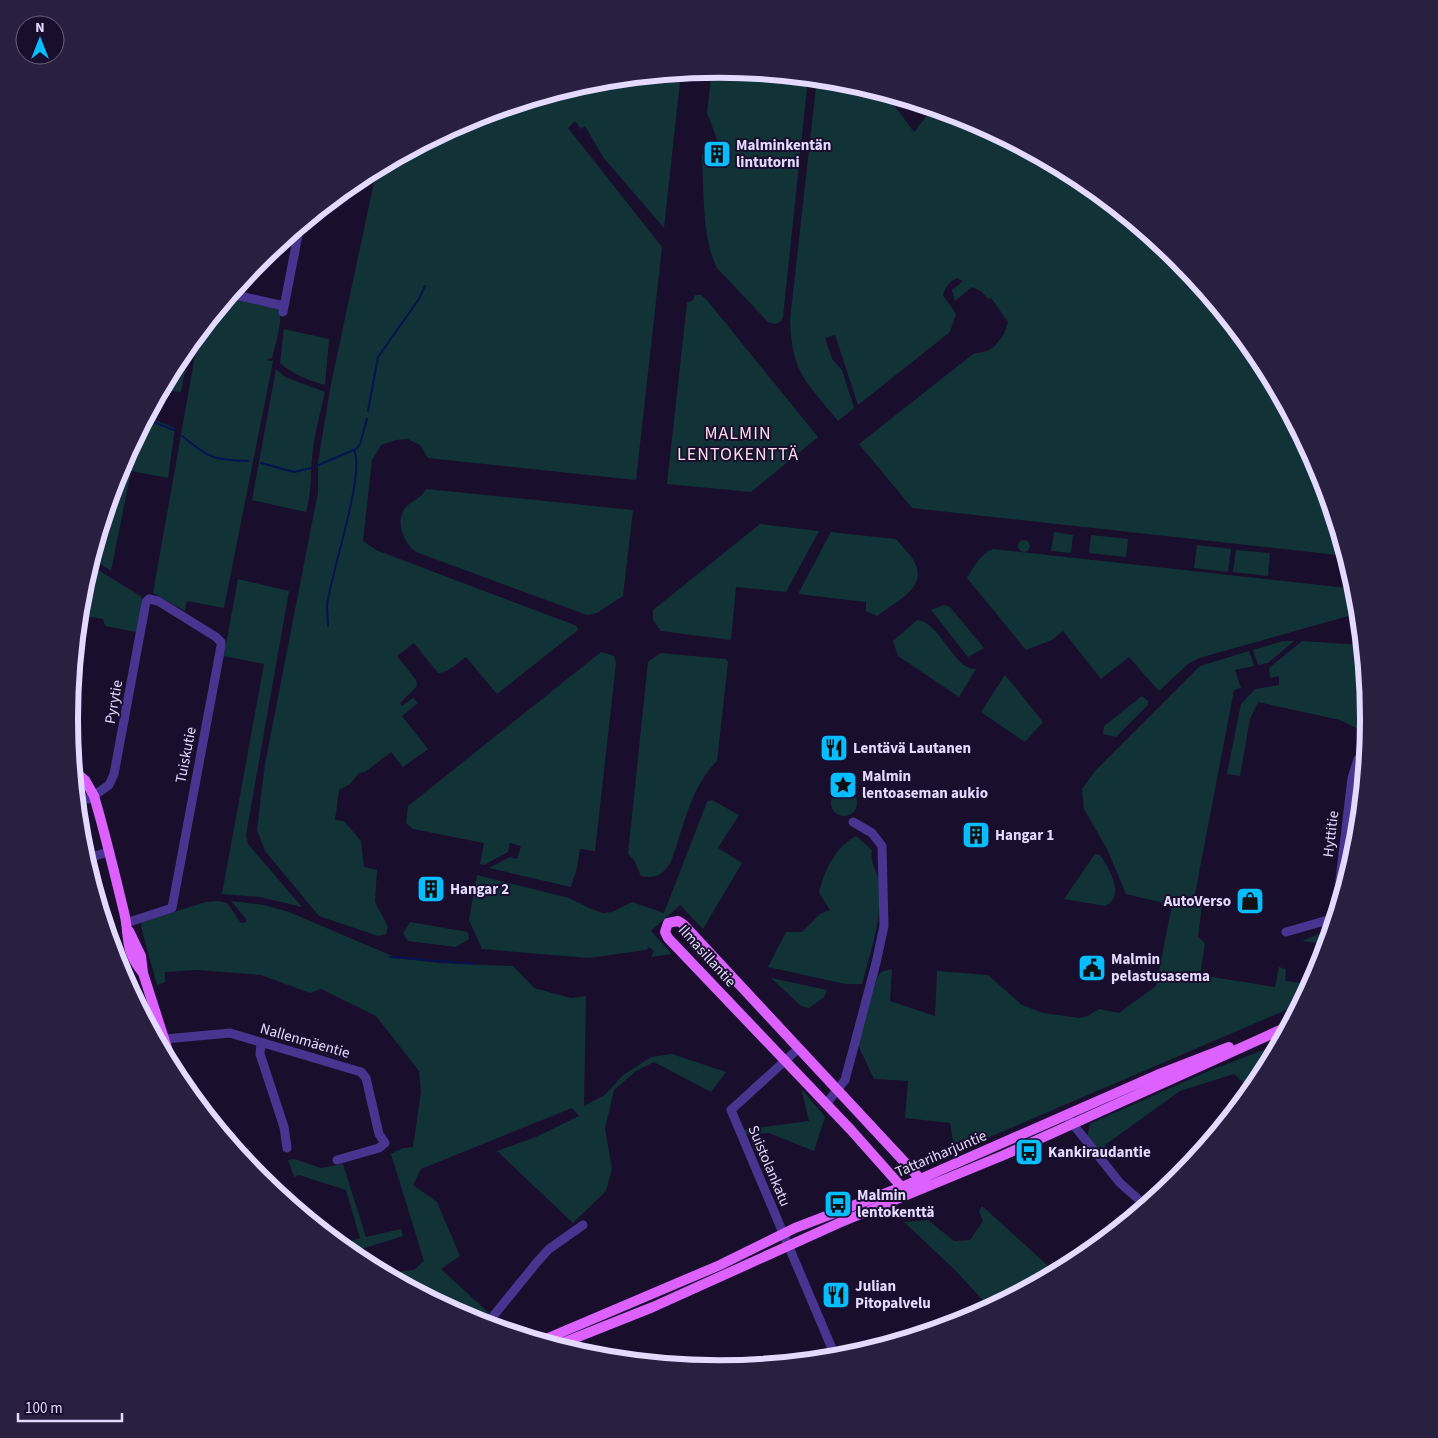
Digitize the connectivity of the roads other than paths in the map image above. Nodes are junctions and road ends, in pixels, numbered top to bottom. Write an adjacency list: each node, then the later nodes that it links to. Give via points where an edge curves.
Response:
1 (298, 235): 2 (street, via 284,309)
2 (237, 296)
3 (149, 599): 7 (street, Pyrytie, via 114,774 109,785); 13 (street, Tuiskutie, via 158,601 216,637 221,646 172,908)
4 (1358, 759): 11 (street, Hyttitie, via 1352,778)
5 (80, 776): 7 (main road, via 86,780)
6 (81, 786): 7 (main road)
7 (92, 798): 9 (main road)
8 (853, 822): 21 (street, via 872,833 882,846 884,917 882,940 868,995 845,1080)
9 (108, 851): 10 (street); 13 (main road)
10 (93, 856)
11 (1340, 882)
12 (1328, 920): 14 (street)
13 (126, 923): 16 (main road, via 141,956 143,973)
14 (1286, 932)
15 (1280, 1030): 23 (main road, Tattariharjuntie, via 1243,1045 1235,1052)
16 (165, 1039): 17 (street, Nallenmäentie, via 230,1033); 18 (main road)
17 (261, 1043): 24 (street, via 260,1054); 25 (street, Nallenmäentie, via 361,1072 366,1078 385,1143 379,1148)
18 (167, 1046)
19 (799, 1048): 20 (street); 20 (main road, Ilmasillantie, via 683,924 678,920 668,923 665,929 668,938); 21 (main road, Ilmasillantie)
20 (785, 1060): 22 (main road, Ilmasillantie); 30 (street, Suistolankatu, via 731,1110)
21 (838, 1089): 22 (street); 26 (main road, Ilmasillantie)
22 (826, 1104): 27 (main road, Ilmasillantie)
23 (1069, 1120): 26 (main road, Tattariharjuntie); 28 (street, via 1120,1183)
24 (288, 1148)
25 (337, 1160)
26 (924, 1183): 27 (main road, Tattariharjuntie)
27 (905, 1191): 30 (main road, Tattariharjuntie, via 833,1212); 31 (main road, Tattariharjuntie)
28 (1137, 1198)
29 (583, 1225): 32 (street, via 549,1249)
30 (784, 1233): 31 (street, Suistolankatu); 33 (main road, Tattariharjuntie, via 711,1269)
31 (790, 1244): 34 (main road, Tattariharjuntie, via 653,1307); 35 (street, Suistolankatu)
32 (491, 1318)
33 (549, 1338)
34 (566, 1342)
35 (833, 1350)

